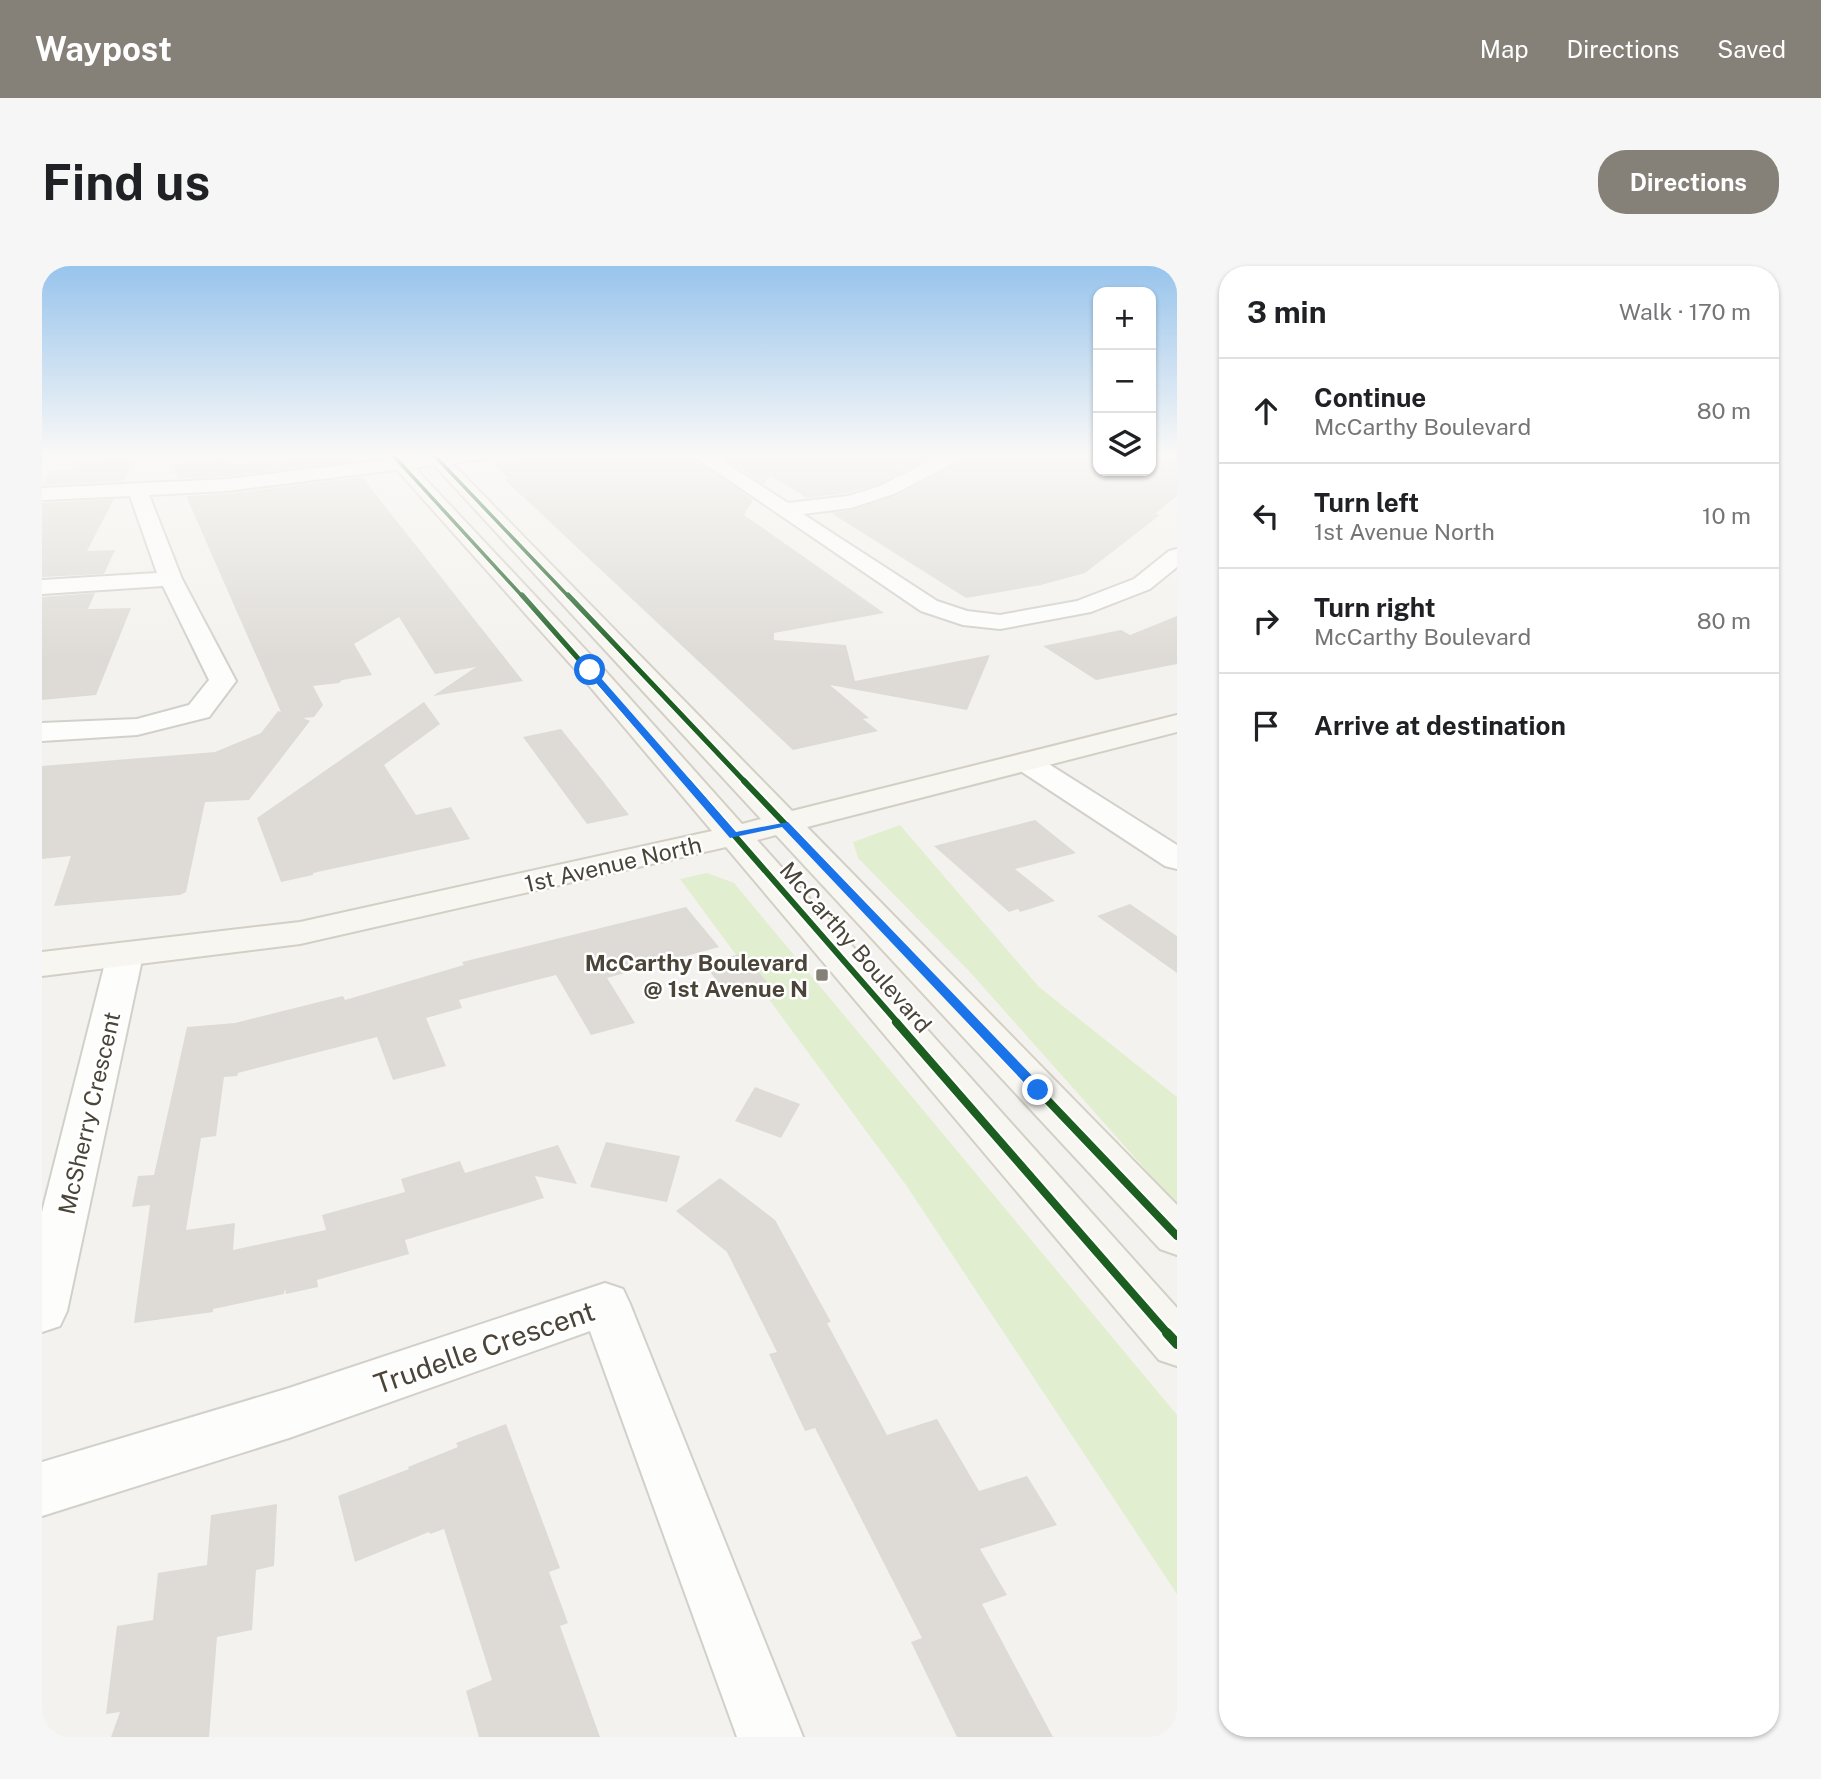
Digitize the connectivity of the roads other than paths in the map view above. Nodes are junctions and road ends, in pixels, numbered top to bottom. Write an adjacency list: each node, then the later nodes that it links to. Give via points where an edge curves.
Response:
1 (149, 522): 6 (street)
2 (454, 522): 12 (main road, McCarthy Boulevard)
3 (499, 522): 11 (main road, McCarthy Boulevard)
4 (802, 522): 5 (street, via 929,606 963,618 1000,622 1083,607 1142,584)
5 (1177, 556)
6 (171, 579): 7 (street); 9 (street, via 223,681 199,711 137,727)
7 (42, 587)
8 (1177, 723): 10 (main road, 1st Avenue North)
9 (42, 732)
10 (1027, 762): 11 (main road, 1st Avenue North); 13 (street)
11 (784, 824): 12 (main road, 1st Avenue North); 16 (main road, McCarthy Boulevard)
12 (733, 836): 14 (main road, 1st Avenue North, via 300,933); 18 (main road, McCarthy Boulevard)
13 (1177, 859)
14 (125, 955): 15 (main road, 1st Avenue North); 17 (street, McSherry Crescent)
15 (42, 964)
16 (1177, 1236)
17 (42, 1311)
18 (1177, 1343)
19 (42, 1489): 20 (street, Trudelle Crescent, via 289,1413 605,1304)
20 (770, 1737)

